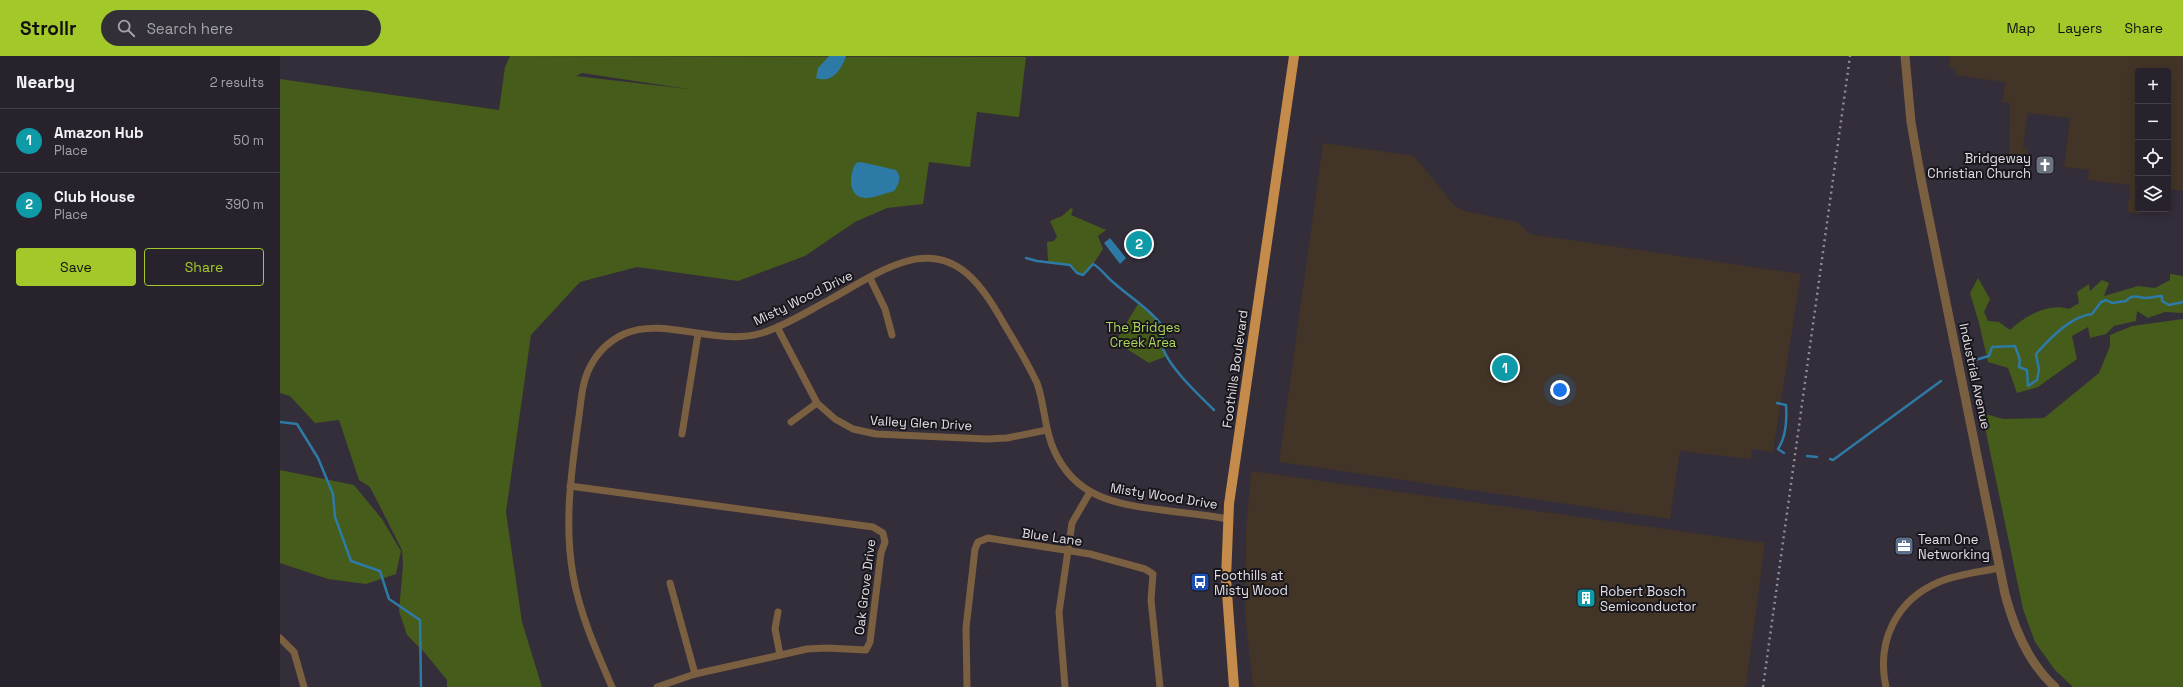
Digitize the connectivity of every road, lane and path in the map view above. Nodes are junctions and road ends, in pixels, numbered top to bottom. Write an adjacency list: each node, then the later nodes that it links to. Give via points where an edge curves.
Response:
1 (1294, 56): 13 (main road, Foothills Boulevard)
2 (1906, 56): 15 (street, Industrial Avenue, via 1911,122 1921,179)
3 (870, 278): 4 (street, Misty Wood Drive); 6 (street, via 885,309); 9 (street, Misty Wood Drive, via 904,262 922,260 949,264 972,277 989,298 1037,383)
4 (777, 327): 5 (street, Misty Wood Drive, via 742,337); 7 (street, Valley Glen Drive)
5 (698, 334): 10 (street); 11 (street, Misty Wood Drive, via 660,328 635,330 616,338 601,351 585,378)
6 (892, 335)
7 (817, 403): 8 (street); 9 (street, Valley Glen Drive, via 844,426 870,433 998,439)
8 (791, 422)
9 (1047, 430): 12 (street, Misty Wood Drive, via 1064,468)
10 (682, 434)
11 (570, 486): 19 (street, Oak Grove Drive, via 873,527 883,533 885,542 881,553 870,642 866,650 807,649); 22 (street, Misty Wood Drive, via 568,533 577,596 591,638)
12 (1090, 492): 13 (street, Misty Wood Drive, via 1115,503); 14 (street, via 1072,523)
13 (1228, 519): 27 (main road, Foothills Boulevard, via 1226,579)
14 (1068, 551): 24 (street, Blue Lane, via 988,538 978,542 967,617); 25 (street, via 1059,621); 26 (street, Blue Lane, via 1090,554 1145,569 1153,574 1151,600)
15 (1999, 568): 28 (street, via 1940,582 1906,603 1891,625 1884,646); 29 (street, Industrial Avenue, via 2011,618 2020,640 2033,662)
16 (670, 583): 20 (street)
17 (778, 612): 19 (street, via 775,629)
18 (280, 638): 21 (street, via 294,652)
19 (780, 655): 20 (street, Oak Grove Drive)
20 (695, 674): 23 (street, Oak Grove Drive)
21 (304, 687)
22 (612, 687)
23 (657, 687)
24 (967, 687)
25 (1065, 687)
26 (1160, 687)
27 (1234, 687)
28 (1886, 687)
29 (2055, 687)

